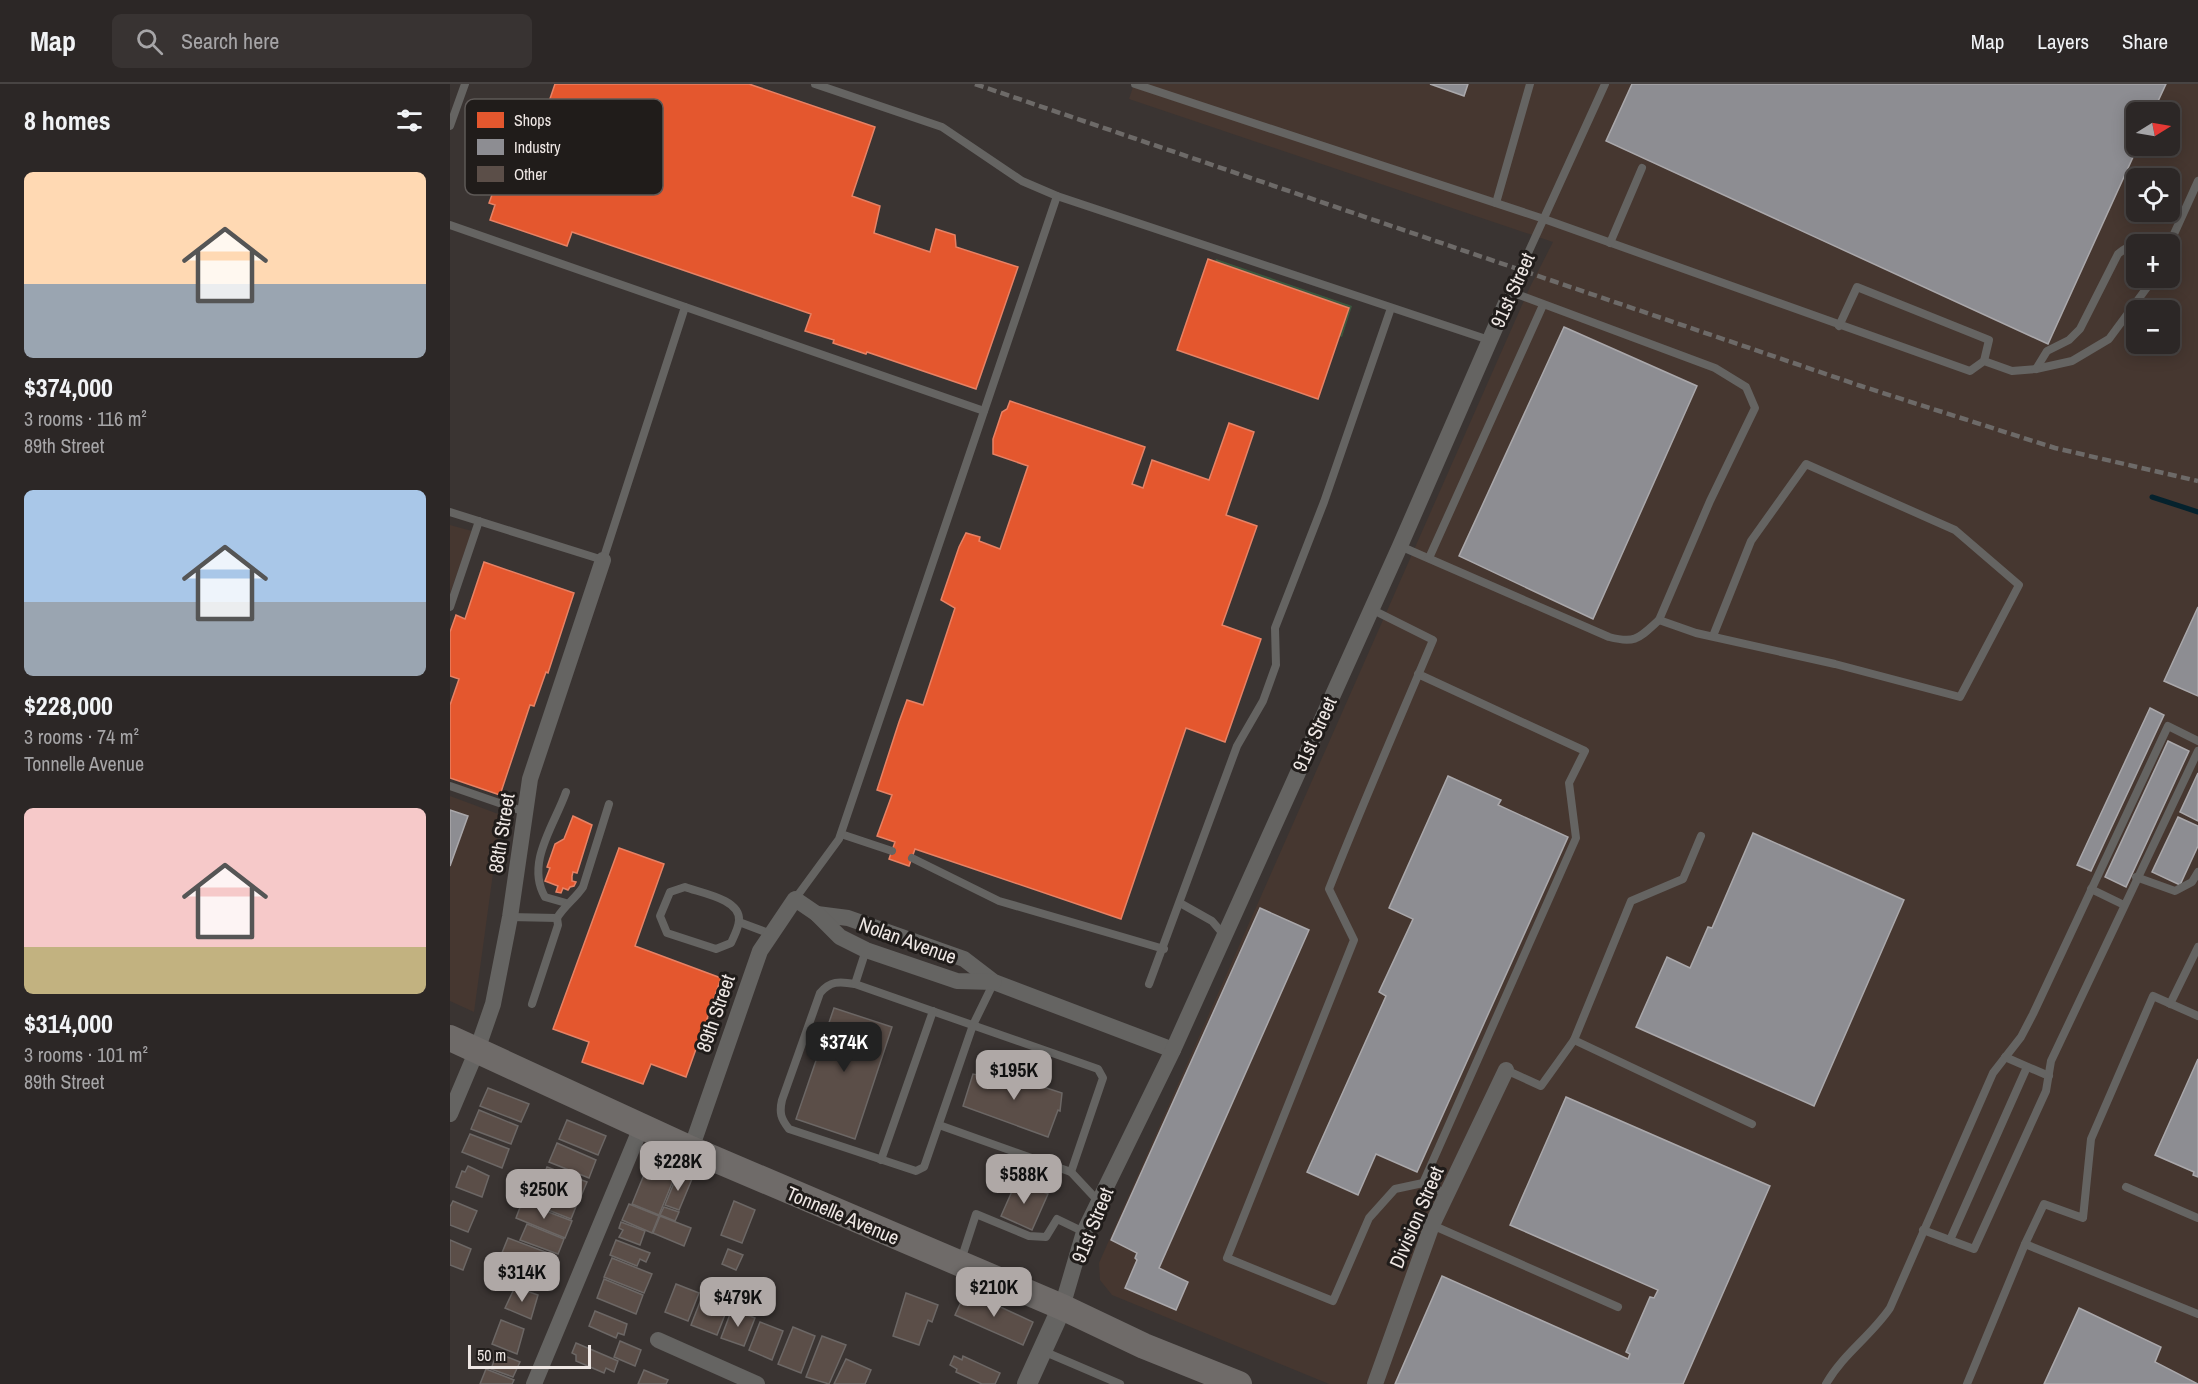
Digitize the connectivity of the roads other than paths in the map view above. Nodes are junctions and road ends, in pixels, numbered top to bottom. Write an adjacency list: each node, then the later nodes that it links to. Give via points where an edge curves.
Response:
1 (465, 84): 6 (lane)
2 (815, 84): 9 (lane, via 942,127 1022,181)
3 (1135, 84): 10 (lane)
4 (1530, 84): 10 (lane)
5 (1605, 84): 11 (lane, 91st Street)
6 (450, 126)
7 (1642, 168): 14 (lane)
8 (2198, 182): 13 (lane)
9 (1057, 196): 20 (lane); 25 (lane)
10 (1496, 202): 11 (lane)
11 (1544, 219): 14 (lane); 17 (lane, 91st Street)
12 (450, 225): 19 (lane)
13 (2174, 234)
14 (1610, 243): 21 (lane)
15 (2126, 247): 24 (lane, via 2118,254 2080,329 2069,340 2047,351)
16 (2147, 288): 24 (lane, via 2109,339 2072,361)
17 (1508, 297): 18 (lane); 22 (street, 91st Street)
18 (1543, 305): 29 (lane); 33 (lane, via 1715,368 1746,387 1755,408)
19 (685, 308): 25 (lane); 30 (lane)
20 (1391, 308): 22 (lane); 51 (lane, via 1324,502 1275,628 1276,665 1263,701 1237,746)
21 (1839, 326): 23 (lane, via 1970,371); 23 (lane, via 1857,288 1989,340)
22 (1489, 340): 28 (street, 91st Street)
23 (1984, 361): 24 (lane, via 2012,370)
24 (2036, 369)
25 (984, 411): 42 (lane)
26 (450, 512): 27 (lane)
27 (479, 521): 30 (lane); 31 (lane)
28 (1400, 546): 29 (lane); 32 (street, 91st Street)
29 (1429, 558): 33 (lane, via 1626,642 1639,638)
30 (603, 560): 41 (street, 88th Street, via 530,779)
31 (450, 607)
32 (1370, 609): 35 (lane, via 1433,640); 58 (street, 91st Street)
33 (1659, 620): 34 (lane)
34 (1713, 636): 34 (lane, via 1960,697 2019,585 1955,530 1806,464 1751,541)
35 (1418, 674): 85 (lane, via 1585,751 1569,783 1576,838); 85 (lane, via 1329,889 1354,940 1227,1258 1333,1301 1369,1218 1395,1189)
36 (2198, 741): 48 (lane, via 2168,726)
37 (2198, 751): 47 (lane)
38 (450, 786): 41 (lane)
39 (566, 792): 50 (lane, via 537,872 545,897)
40 (609, 804): 50 (lane, via 583,887 576,898)
41 (525, 812): 54 (street, 88th Street)
42 (841, 834): 44 (lane); 49 (lane)
43 (1701, 836): 71 (lane, via 1683,879 1631,902)
44 (892, 851)
45 (912, 858): 60 (lane, via 999,900)
46 (2198, 872): 47 (lane, via 2192,882 2175,891)
47 (2136, 878): 52 (lane)
48 (2091, 889): 52 (lane); 74 (lane, via 2033,1014)
49 (795, 898): 53 (street, Nolan Avenue); 57 (street, 89th Street)
50 (566, 903): 55 (lane)
51 (1180, 903): 58 (lane, via 1212,921); 60 (lane)
52 (2124, 904): 77 (lane, via 2051,1061)
53 (818, 914): 61 (street, Nolan Avenue, via 840,937); 62 (street, Nolan Avenue, via 848,918 964,958)
54 (510, 917): 55 (lane); 72 (street, 88th Street, via 493,1004)
55 (557, 918): 65 (lane)
56 (739, 922): 56 (lane, via 733,905 685,887 670,892 660,916 668,933 716,950 731,943); 57 (lane)
57 (771, 934): 82 (street, 89th Street, via 760,951)
58 (1224, 935): 73 (street, 91st Street)
59 (2198, 947): 66 (lane)
60 (1164, 949): 64 (lane)
61 (866, 950): 62 (street, Nolan Avenue, via 957,981); 63 (lane)
62 (994, 982): 69 (lane); 73 (street, Nolan Avenue)
63 (855, 984): 67 (lane); 83 (lane, via 836,981 820,993 779,1111 789,1129)
64 (1149, 984)
65 (532, 1004)
66 (2170, 1004): 68 (lane); 94 (lane, via 2152,996 2091,1139 2083,1218 2044,1203)
67 (933, 1011): 69 (lane); 83 (lane)
68 (2198, 1016)
69 (973, 1025): 81 (lane); 84 (lane, via 1098,1070 1103,1078)
70 (450, 1038): 72 (main road, Tonnelle Avenue)
71 (1574, 1040): 76 (lane, via 1541,1086); 79 (lane)
72 (477, 1050): 78 (street, 88th Street); 80 (main road, Tonnelle Avenue)
73 (1173, 1050): 88 (street, 91st Street)
74 (2005, 1056): 75 (lane); 91 (lane, via 1993,1073)
75 (2027, 1066): 77 (lane); 93 (lane)
76 (1506, 1071): 87 (street, Division Street)
77 (2049, 1076): 93 (lane, via 2046,1091 1974,1249)
78 (450, 1114)
79 (1752, 1124)
80 (642, 1125): 82 (main road, Tonnelle Avenue); 102 (street)
81 (939, 1125): 83 (lane, via 924,1167 916,1171); 84 (lane)
82 (691, 1149): 95 (main road, Tonnelle Avenue)
83 (881, 1160)
84 (1071, 1172): 88 (lane)
85 (1424, 1183): 87 (lane)
86 (2126, 1187): 89 (lane)
87 (1447, 1194): 90 (street, Division Street)
88 (1099, 1203): 92 (street, 91st Street)
89 (2198, 1218)
90 (1432, 1225): 97 (lane); 106 (street, Division Street)
91 (1923, 1230): 93 (lane); 107 (lane, via 1890,1308 1867,1338 1843,1358)
92 (1084, 1232): 95 (lane, via 1057,1219 1046,1237 1029,1236 976,1214); 96 (street, 91st Street)
93 (1950, 1240)
94 (2025, 1244): 98 (lane); 108 (lane)
95 (959, 1265): 96 (main road, Tonnelle Avenue)
96 (1062, 1307): 100 (street, 91st Street); 101 (main road, Tonnelle Avenue)
97 (1618, 1307)
98 (2198, 1314)
99 (658, 1340): 103 (street)
100 (1042, 1350): 104 (street, 91st Street); 105 (lane)
101 (1221, 1379)
102 (534, 1384)
103 (757, 1384)
104 (1027, 1384)
105 (1120, 1384)
106 (1375, 1384)
107 (1826, 1384)
108 (1966, 1384)

